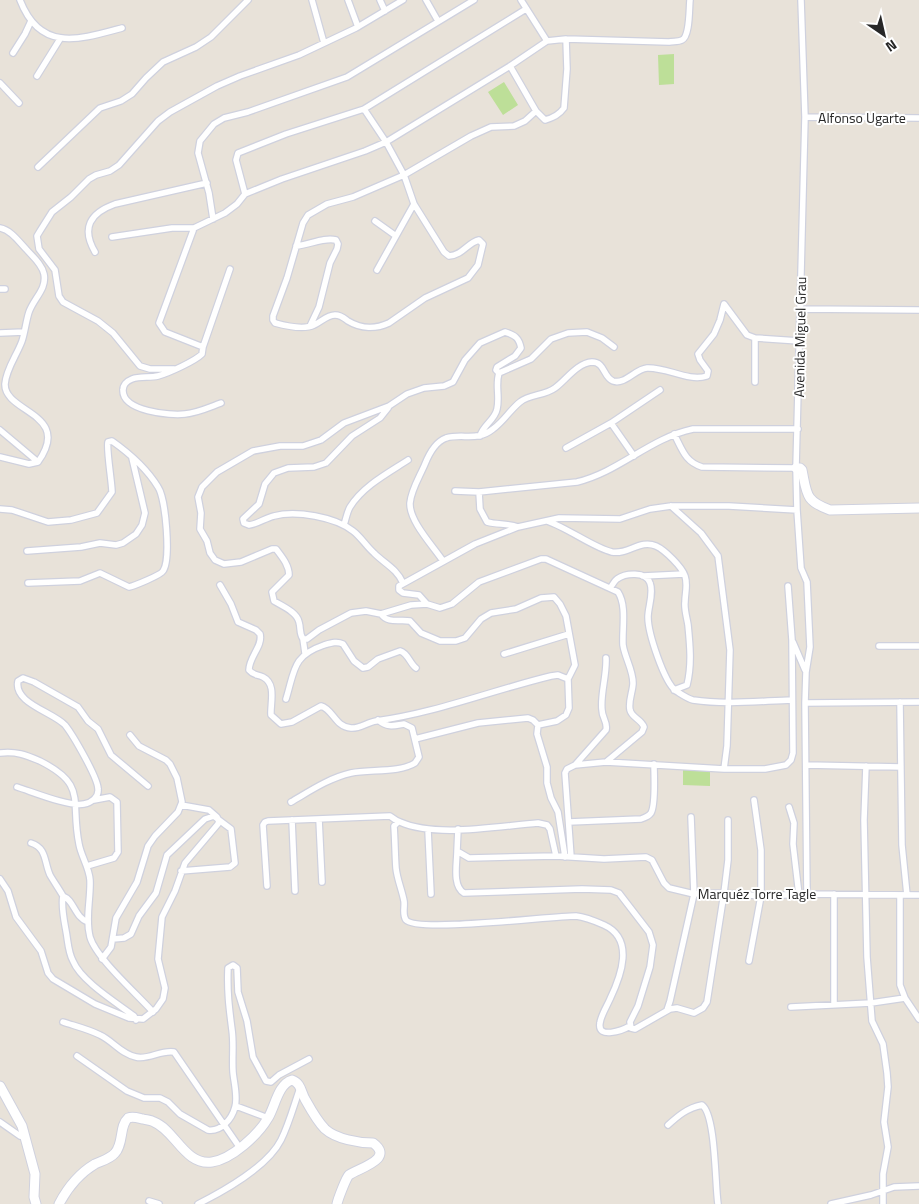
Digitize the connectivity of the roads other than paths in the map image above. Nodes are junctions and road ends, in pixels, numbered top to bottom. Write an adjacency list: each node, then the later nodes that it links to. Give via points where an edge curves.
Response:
1 (20, 0): 14 (street)
2 (248, 0): 32 (street, via 211,37 163,62 132,94 100,108)
3 (312, 0): 21 (street)
4 (348, 0): 16 (street)
5 (380, 0): 13 (street)
6 (403, 0): 13 (street)
7 (426, 0): 15 (street)
8 (474, 0): 15 (street)
9 (521, 0): 12 (street)
10 (690, 0): 19 (street, via 689,23 686,37 682,40)
11 (800, 0): 29 (street, Avenida Miguel Grau)
12 (526, 9): 20 (street); 27 (street)
13 (385, 11): 16 (street)
14 (31, 21): 18 (street); 22 (street)
15 (438, 21): 34 (street, via 347,76 214,124 200,142 198,153)
16 (358, 27): 21 (street)
17 (122, 28): 18 (street, via 71,40)
18 (60, 39): 24 (street)
19 (566, 39): 20 (street); 28 (street, via 564,108 545,120)
20 (547, 41): 23 (street)
21 (324, 43): 56 (street, via 233,79 170,112 119,165 89,179 52,212 37,236 39,249 55,270 63,302 113,333 140,366)
22 (13, 53)
23 (510, 66): 28 (street); 31 (street)
24 (37, 76)
25 (0, 83): 26 (street)
26 (19, 103)
27 (364, 108): 31 (street); 35 (street, via 238,153 236,160)
28 (536, 111): 33 (street, via 514,126 491,127 470,136)
29 (805, 117): 30 (street, Alfonso Ugarte); 47 (street, Avenida Miguel Grau)
30 (919, 118)
31 (386, 142): 33 (street); 35 (street)
32 (38, 167)
33 (404, 176): 36 (street); 43 (street, via 327,204 308,215)
34 (207, 183): 37 (street); 44 (street, via 104,208 96,213 88,232)
35 (245, 194): 37 (street, via 225,214)
36 (414, 204): 41 (street); 49 (street, via 447,255 460,254 477,240 482,242 478,265 472,275 425,298 382,326 363,327 336,315)
37 (212, 219): 40 (street)
38 (375, 221): 41 (street)
39 (0, 228): 50 (street, via 14,236 38,263 44,275 44,283 29,312)
40 (194, 228): 42 (street); 54 (street, via 159,323 165,332)
41 (396, 236): 46 (street)
42 (112, 237)
43 (296, 246): 49 (street, via 273,320 278,324); 49 (street, via 331,239 338,244)
44 (95, 252)
45 (230, 269): 54 (street)
46 (377, 270)
47 (800, 309): 48 (street); 53 (street, Avenida Miguel Grau)
48 (919, 310)
49 (310, 326)
50 (24, 332): 51 (street); 72 (street, via 5,382 9,395 48,431 47,445)
51 (0, 333)
52 (755, 338): 53 (street); 58 (street); 66 (street, via 746,335 724,304 714,334 698,354 708,371 707,376 692,377 648,368 616,382 600,364 588,363 552,390 521,402 492,430)
53 (799, 341): 63 (street, Avenida Miguel Grau)
54 (202, 347): 56 (street, via 204,351 200,356)
55 (614, 348): 57 (street, via 587,332 568,333 551,339 531,360)
56 (174, 369): 60 (street, via 159,376 128,381 122,388 126,400 167,415 187,414)
57 (499, 372): 61 (street, via 497,367 515,356 521,348 515,335 505,332 480,343 465,360 453,382 407,394); 66 (street, via 497,410)
58 (755, 382)
59 (660, 390): 62 (street)
60 (222, 403)
61 (389, 406): 81 (street, via 380,418 358,431 326,463 274,473 264,487 259,504 243,519 249,525 274,516 296,514); 95 (street, via 344,423 321,440 303,446 253,451 217,472 202,487 198,498 200,529 210,553 224,564 241,562 276,549 289,575 272,592 272,597 296,615)
62 (611, 423): 67 (street); 69 (street)
63 (798, 429): 65 (street, via 693,429); 73 (street, Avenida Miguel Grau)
64 (0, 430): 72 (street)
65 (674, 434): 69 (street); 73 (street, via 685,456 692,464 702,467)
66 (480, 436): 84 (street, via 450,437 439,442 428,456 411,499 414,520)
67 (566, 448)
68 (131, 456): 78 (street, via 112,441 106,445 112,492 97,513 48,522); 83 (street, via 145,513 136,534 116,546 100,543); 87 (street, via 162,495 167,536 165,569 156,577 129,587 100,573 80,580)
69 (634, 456): 75 (street, via 584,481)
70 (0, 457): 72 (street, via 29,464)
71 (408, 460): 81 (street, via 380,478 354,503)
72 (38, 462)
73 (796, 468): 77 (street, via 802,470 809,499 830,510); 79 (street, Avenida Miguel Grau)
74 (454, 491): 75 (street)
75 (479, 492): 82 (street, via 480,509 487,522)
76 (671, 506): 79 (street); 80 (street, via 620,519); 108 (street, via 701,533 718,556 730,650)
77 (919, 508)
78 (0, 509)
79 (797, 510): 103 (street, Avenida Miguel Grau, via 810,647)
80 (547, 520): 82 (street); 85 (street, via 613,552 645,544 657,546)
81 (344, 526): 88 (street, via 356,533 396,571)
82 (518, 526): 84 (street)
83 (27, 551)
84 (444, 561): 88 (street)
85 (684, 574): 86 (street); 105 (street, via 691,662 687,685)
86 (643, 576): 91 (street, via 631,574 617,579); 105 (street, via 651,584 649,631)
87 (28, 583)
88 (403, 583): 92 (street, via 399,590 419,595)
89 (220, 585): 112 (street, via 238,622 260,634 260,642 249,667 252,674 270,684 274,719 288,724 321,706 327,708 339,723 350,728)
90 (788, 586): 96 (street)
91 (610, 588): 92 (street, via 546,559 479,582 452,604 440,608); 117 (street, via 621,597 623,647 633,682 630,710 644,727)
92 (427, 604): 93 (street)
93 (381, 614): 94 (street, via 392,620 410,621 422,633 440,641 456,641 465,638 481,619 491,613 554,597 566,616); 95 (street, via 351,613)
94 (570, 634): 100 (street); 104 (street, via 575,664)
95 (303, 639): 99 (street)
96 (792, 640): 103 (street); 107 (street)
97 (879, 646): 98 (street)
98 (919, 646)
99 (305, 653): 102 (street, via 336,642 343,644 363,668 400,651); 106 (street, via 298,662)
100 (504, 654)
101 (606, 658): 119 (street, via 601,708 607,726)
102 (416, 668)
103 (806, 672): 111 (street, Avenida Miguel Grau)
104 (568, 679): 112 (street, via 551,676 403,717); 113 (street, via 569,708 566,715 557,721)
105 (674, 690): 108 (street, via 691,700)
106 (286, 699)
107 (792, 700): 108 (street); 123 (street, via 791,760 786,765 765,769)
108 (730, 702): 123 (street)
109 (900, 702): 110 (street); 111 (street); 122 (street)
110 (919, 702)
111 (805, 703): 120 (street, Avenida Miguel Grau)
112 (378, 720): 115 (street, via 390,727 408,725)
113 (538, 725): 115 (street, via 528,718 478,723); 144 (street, via 547,783 558,812)
114 (130, 735): 130 (street, via 138,746 170,764 177,778)
115 (415, 739): 128 (street, via 419,757 413,765 345,775)
116 (0, 753): 129 (street, via 22,753 58,771 70,783)
117 (606, 762): 118 (street); 119 (street)
118 (654, 764): 123 (street); 138 (street, via 654,790 651,812 647,816 641,819)
119 (575, 765): 138 (street, via 564,773)
120 (806, 765): 121 (street); 154 (street, Avenida Miguel Grau)
121 (866, 766): 122 (street); 156 (street)
122 (901, 767): 158 (street)
123 (724, 769)
124 (148, 786): 126 (street, via 111,755 98,729 78,707 34,682 20,679 18,690 25,699 58,719 68,730 96,780 98,790)
125 (17, 787): 129 (street)
126 (93, 800): 129 (street); 145 (street, via 110,797 117,802 118,852 114,858)
127 (754, 800): 161 (street, via 761,850)
128 (291, 802)
129 (76, 805): 145 (street, via 79,844)
130 (181, 805): 133 (street, via 209,810); 163 (street, via 148,846 137,882 116,918)
131 (789, 807): 157 (street, via 794,822 793,844)
132 (691, 817): 153 (street)
133 (218, 818): 146 (street, via 218,824 186,860); 146 (street, via 231,829 235,863 230,867); 163 (street, via 205,819 167,855 156,893 139,916 131,934)
134 (319, 819): 135 (street); 137 (street, via 390,816); 148 (street)
135 (292, 820): 149 (street, via 268,821 263,825); 150 (street)
136 (728, 820): 151 (street)
137 (398, 822): 140 (street); 175 (street, via 394,826 396,868 407,921 454,925 582,916 608,927 619,939 624,962 600,1027 607,1033)
138 (569, 822): 144 (street)
139 (458, 829): 140 (street); 142 (street); 143 (street, via 547,825)
140 (428, 830): 152 (street)
141 (31, 843): 160 (street, via 44,852 49,873)
142 (457, 851): 143 (street, Marquéz Torre Tagle, via 469,858); 175 (street, via 458,887 464,893 582,889 614,890 622,895 649,932 653,945 650,967)
143 (556, 856): 144 (street, Marquéz Torre Tagle)
144 (568, 857): 153 (street, Marquéz Torre Tagle, via 646,857 652,860 669,888)
145 (87, 866): 162 (street, via 90,881)
146 (181, 871): 171 (street, via 162,920 158,960 165,988 161,1002)
147 (0, 879): 172 (street, via 8,891 16,917 41,950 53,979 96,1004)
148 (322, 882)
149 (267, 886)
150 (295, 891)
151 (724, 893): 153 (street, Marquéz Torre Tagle); 161 (street, Marquéz Torre Tagle); 170 (street, via 707,1002 694,1013 676,1008)
152 (431, 894)
153 (694, 894): 170 (street)
154 (807, 894): 155 (street, Marquéz Torre Tagle); 157 (street, Marquéz Torre Tagle)
155 (834, 894): 156 (street, Marquéz Torre Tagle); 168 (street)
156 (867, 894): 158 (street, Marquéz Torre Tagle); 167 (street, via 866,938)
157 (799, 895): 161 (street, Marquéz Torre Tagle)
158 (903, 895): 159 (street, Marquéz Torre Tagle); 166 (street, via 900,985)
159 (919, 895)
160 (63, 896): 162 (street); 172 (street, via 70,954 78,970)
161 (761, 896): 165 (street)
162 (88, 922): 164 (street, via 90,936)
163 (113, 939): 164 (street)
164 (102, 959): 171 (street)
165 (749, 961)
166 (905, 998): 167 (street); 173 (street)
167 (871, 1003): 168 (street); 188 (street, via 872,1022 883,1044 887,1072 884,1122 888,1147 883,1168)
168 (834, 1005): 169 (street)
169 (791, 1007)
170 (667, 1010): 175 (street, via 636,1028)
171 (153, 1012): 172 (street)
172 (136, 1020)
173 (919, 1020)
174 (63, 1022): 183 (street, via 100,1035 134,1057 174,1052)
175 (630, 1026)
176 (76, 1056): 183 (street, via 138,1096 168,1102 199,1126 212,1131)
177 (309, 1059): 180 (street, via 271,1082 266,1081 253,1058 236,968 230,966 228,1009)
178 (0, 1086): 185 (street)
179 (300, 1088): 181 (street, via 297,1082 287,1082); 193 (street, via 284,1134 273,1152 261,1164); 194 (street, via 326,1130 338,1136 373,1143 379,1149 376,1162 347,1178)
180 (236, 1106): 181 (street); 183 (street)
181 (268, 1118): 186 (street)
182 (0, 1122): 185 (street)
183 (224, 1125): 186 (street)
184 (668, 1125): 195 (street, via 683,1112 698,1106 705,1107 713,1143)
185 (25, 1137): 190 (street, via 35,1174)
186 (240, 1148): 191 (street, via 217,1161 199,1161 155,1122 130,1117 124,1123 117,1151 74,1180)
187 (919, 1186): 188 (street)
188 (883, 1191): 196 (street); 197 (street)
189 (149, 1201): 192 (street)
190 (36, 1204)
191 (59, 1204)
192 (159, 1204)
193 (198, 1204)
194 (337, 1204)
195 (718, 1204)
196 (831, 1204)
197 (883, 1204)

